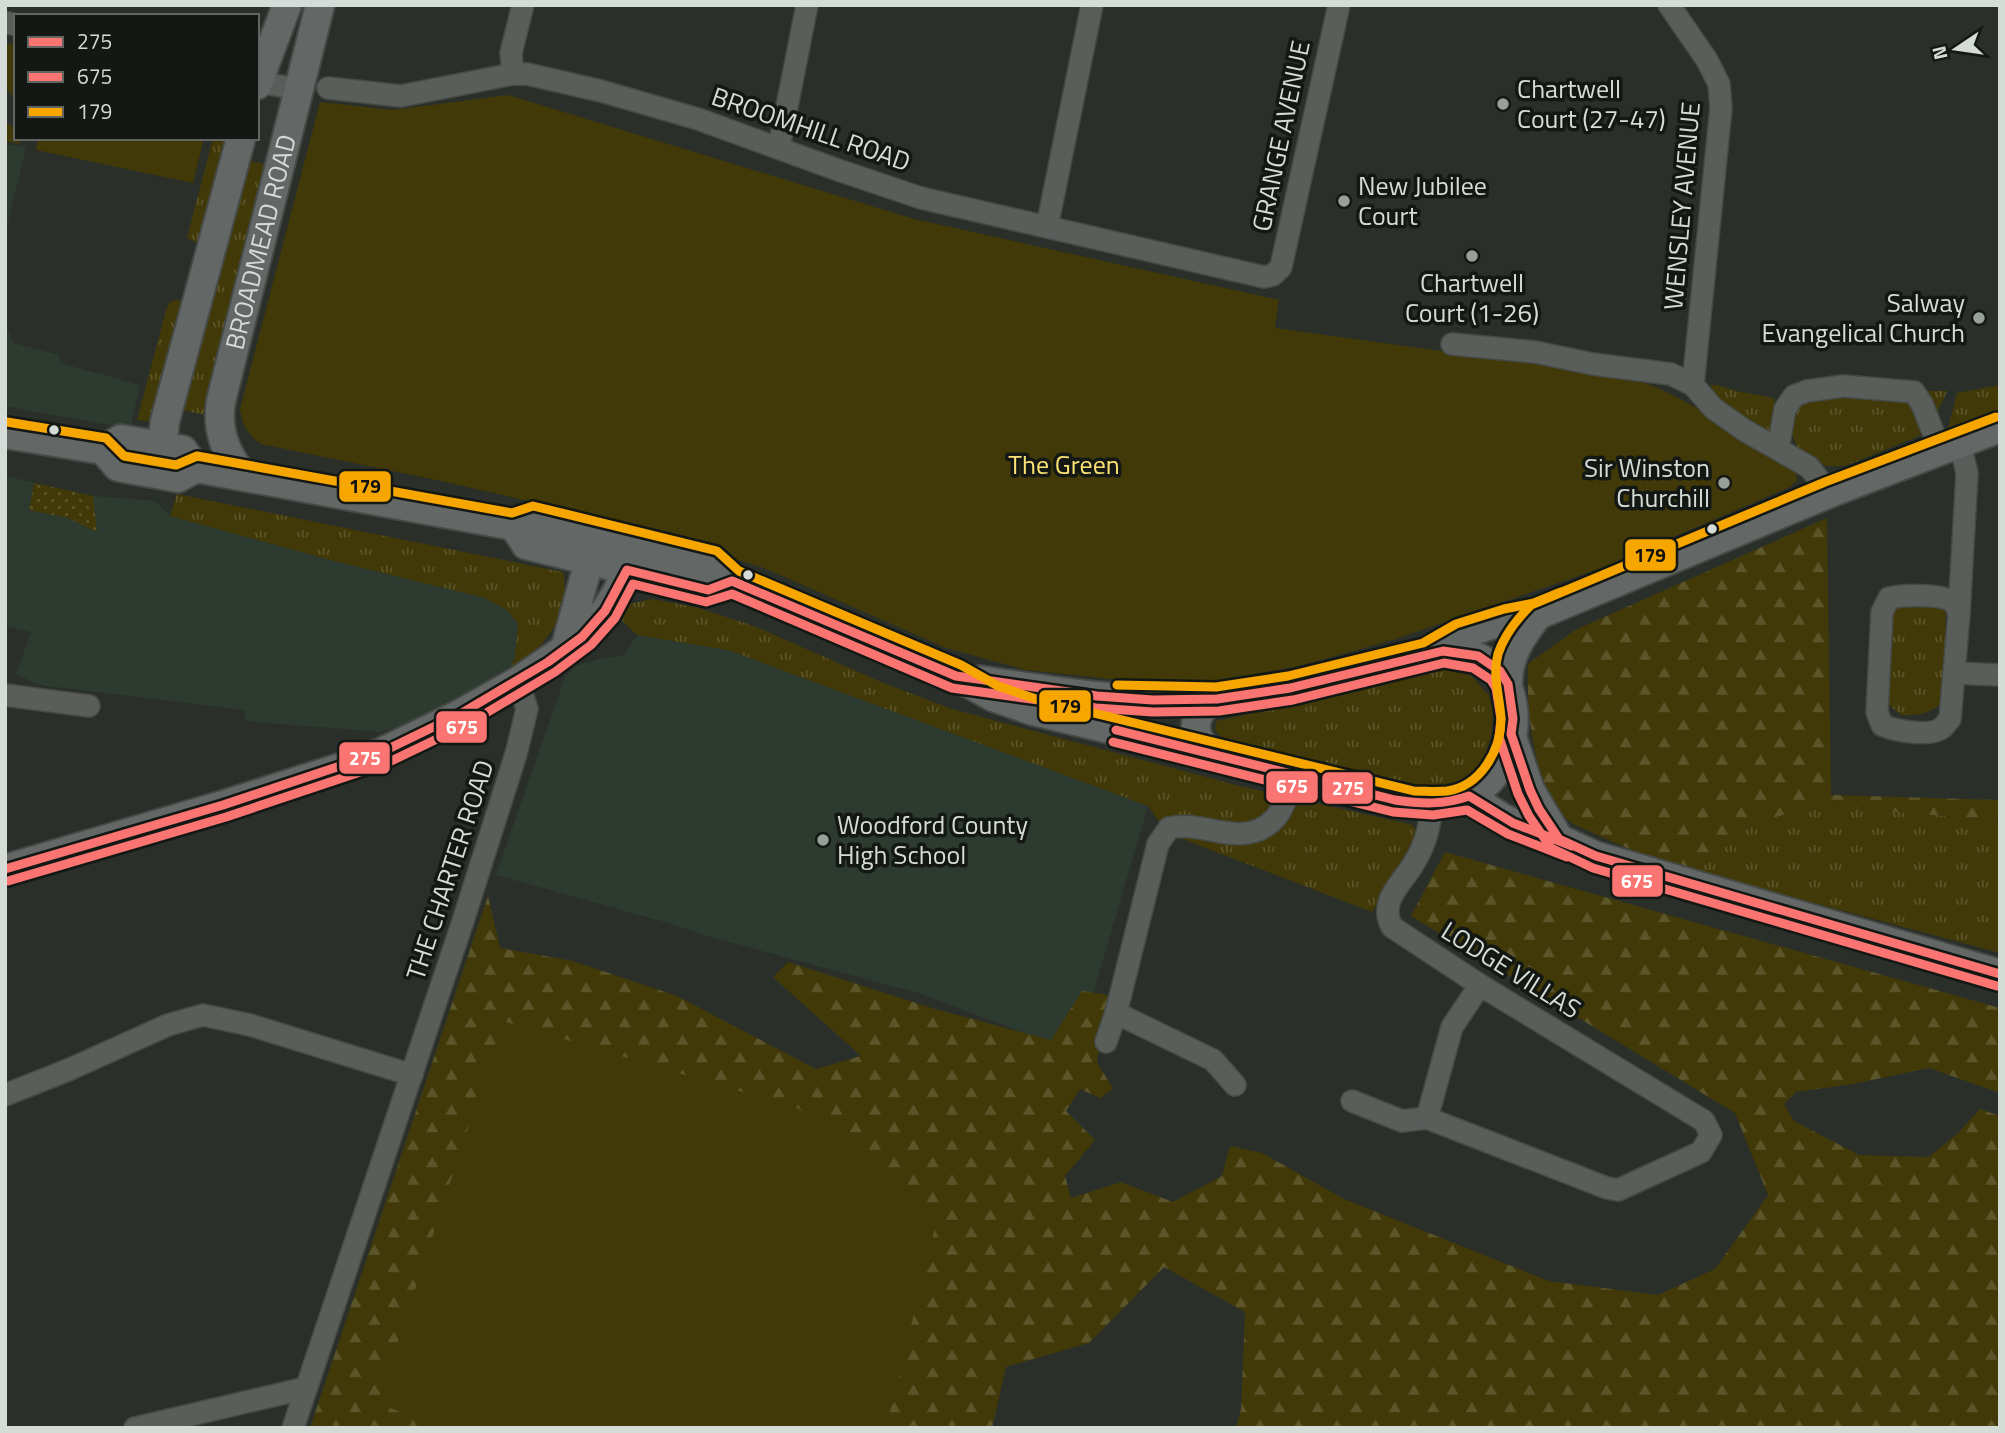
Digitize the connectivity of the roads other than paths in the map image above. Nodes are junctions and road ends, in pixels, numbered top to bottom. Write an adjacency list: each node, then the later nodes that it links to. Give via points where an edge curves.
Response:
1 (287, 5): 9 (main road)
2 (320, 5): 12 (main road, BROADMEAD ROAD)
3 (523, 5): 8 (street, via 510,53)
4 (807, 5): 14 (street)
5 (1092, 5): 15 (street)
6 (1339, 5): 16 (street, GRANGE AVENUE, via 1281,267)
7 (1669, 5): 18 (street, WENSLEY AVENUE, via 1707,60 1719,84 1721,108)
8 (513, 74): 11 (street, BROOMHILL ROAD, via 401,96); 14 (street, BROOMHILL ROAD, via 601,90)
9 (259, 80)
10 (259, 83): 12 (street)
11 (328, 88)
12 (298, 89): 26 (main road, BROADMEAD ROAD, via 219,414 224,444)
13 (240, 140): 21 (main road, BROADMEAD ROAD)
14 (779, 147): 15 (street, BROOMHILL ROAD, via 921,198)
15 (1047, 227): 16 (street, BROOMHILL ROAD, via 1264,277)
16 (1273, 275)
17 (1452, 344): 18 (street, via 1661,372)
18 (1693, 385): 23 (street, via 1713,408)
19 (2000, 428): 22 (main road)
20 (5, 434): 24 (main road)
21 (162, 446): 24 (main road, via 121,439); 25 (main road, via 183,450)
22 (1951, 448): 23 (street, via 1914,392 1843,386 1794,396 1785,409); 27 (main road); 30 (street, via 1966,462 1967,473)
23 (1779, 449): 27 (street, via 1809,467)
24 (103, 450): 25 (main road, via 118,467 178,478)
25 (196, 468): 26 (main road)
26 (244, 476): 28 (main road, via 514,526 526,545)
27 (1830, 493): 31 (main road)
28 (593, 547): 29 (main road); 32 (main road)
29 (631, 557): 32 (main road, via 605,611); 36 (main road, via 715,563 732,581)
30 (1959, 614): 34 (street); 34 (street, via 1954,603 1942,598 1889,598 1882,612 1877,712 1882,725 1919,732 1943,728 1950,719)
31 (1538, 615): 33 (main road, via 1460,635); 38 (main road, via 1510,658)
32 (565, 649): 37 (main road)
33 (1428, 654): 38 (main road, via 1443,651 1478,656 1500,671); 40 (main road, via 1290,688)
34 (1954, 673): 35 (street)
35 (2000, 675)
36 (956, 676): 40 (main road, via 1097,696); 43 (main road, via 993,697 1033,711)
37 (518, 681): 48 (main road, via 460,714 362,759); 53 (street, THE CHARTER ROAD, via 527,709 523,731)
38 (1508, 684): 42 (main road)
39 (5, 695): 41 (street)
40 (1217, 699): 43 (main road, via 1202,708 1195,725 1201,744)
41 (89, 706)
42 (1511, 734): 45 (main road, via 1494,777); 47 (main road, via 1530,790)
43 (1219, 755): 44 (main road)
44 (1292, 773): 46 (main road, via 1395,800); 51 (street, via 1276,820 1254,834 1179,825 1169,828 1158,844)
45 (1469, 796): 46 (main road); 47 (main road, via 1518,825)
46 (1431, 804): 50 (street, LODGE VILLAS, via 1428,830 1415,862 1390,896 1387,918 1392,927)
47 (1559, 839): 49 (main road, via 1596,856)
48 (5, 869)
49 (2000, 974)
50 (1480, 985): 57 (street, via 1452,1027); 57 (street, LODGE VILLAS, via 1704,1121 1712,1135 1701,1152 1618,1191)
51 (1116, 1013): 52 (street); 54 (street, via 1213,1060)
52 (1106, 1042)
53 (412, 1075): 55 (street, via 203,1015 168,1025); 58 (street, THE CHARTER ROAD)
54 (1235, 1086)
55 (5, 1095)
56 (1352, 1101): 57 (street, via 1402,1121)
57 (1427, 1118)
58 (306, 1388): 59 (street); 60 (street, THE CHARTER ROAD)
59 (135, 1428)
60 (293, 1428)

